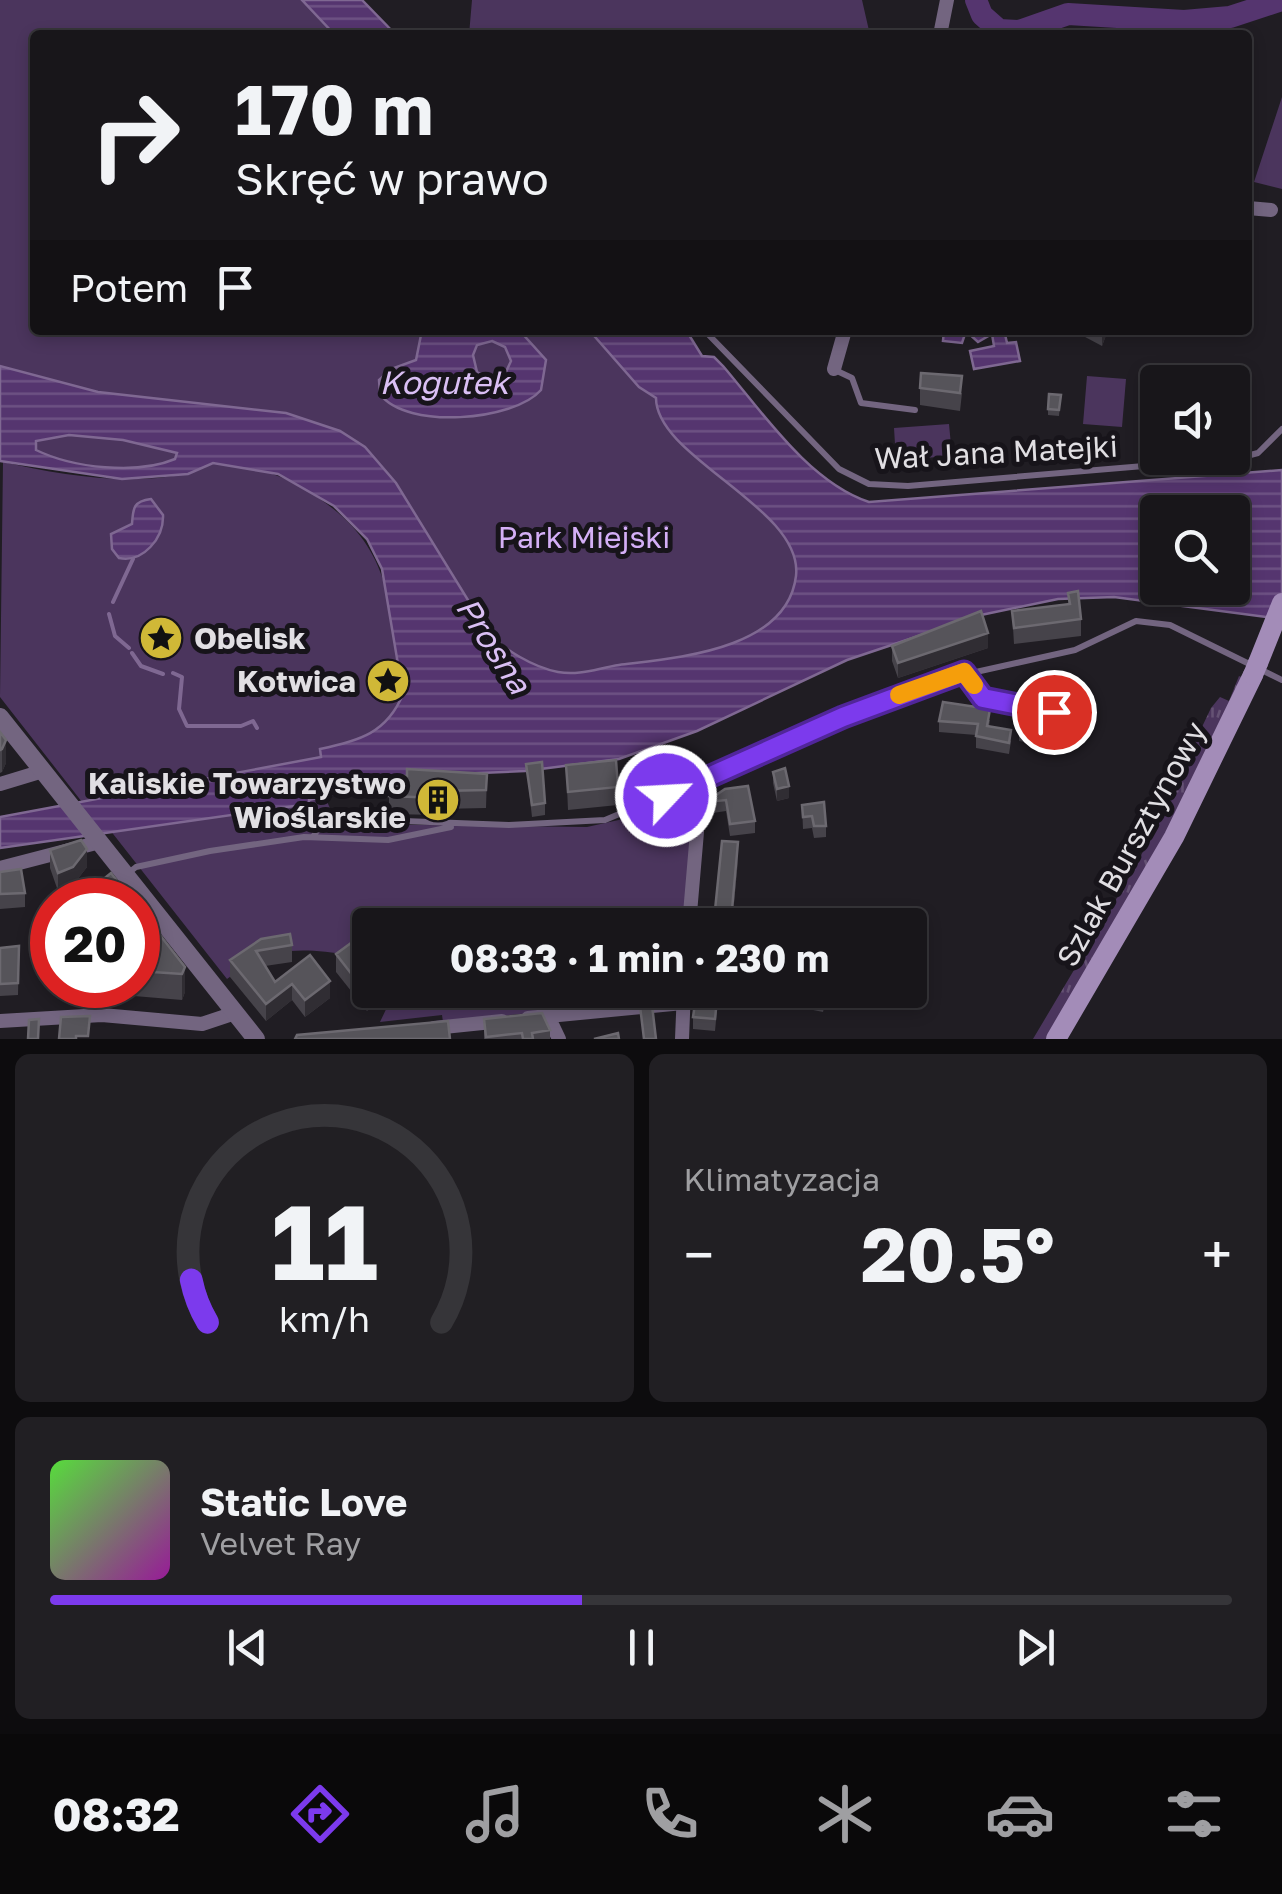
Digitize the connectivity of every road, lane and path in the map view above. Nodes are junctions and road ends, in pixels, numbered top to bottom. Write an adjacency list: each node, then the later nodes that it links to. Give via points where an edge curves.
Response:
1 (946, 1): 2 (street)
2 (941, 30)
3 (1252, 208): 4 (street)
4 (1271, 210)
5 (709, 335): 9 (lane, Wał Jana Matejki, via 827,458 869,484 1239,458 1258,453)
6 (844, 335): 7 (street)
7 (834, 369): 8 (lane, via 852,378 860,404)
8 (915, 410)
9 (1282, 429)
10 (1282, 603): 33 (main road, Szlak Bursztynowy, via 1174,838)
11 (964, 672): 12 (lane, via 1075,650 1125,624 1148,620); 14 (lane, via 983,698); 17 (lane)
12 (1282, 680)
13 (0, 717): 15 (street)
14 (1089, 719)
15 (43, 771): 16 (street); 20 (street)
16 (0, 784)
17 (692, 784): 18 (lane, via 605,820); 23 (street, via 697,832)
18 (457, 825): 19 (lane, via 388,840); 19 (lane, via 325,818)
19 (312, 837): 22 (lane, via 210,851)
20 (98, 839): 21 (street); 22 (street)
21 (0, 868)
22 (125, 875): 26 (street)
23 (690, 908)
24 (602, 1008): 27 (street)
25 (683, 1008): 32 (street)
26 (235, 1013): 28 (street, via 202,1024 102,1015); 30 (street)
27 (548, 1016): 29 (street); 31 (street)
28 (0, 1021)
29 (412, 1031)
30 (256, 1039)
31 (559, 1039)
32 (682, 1039)
33 (1056, 1039)

